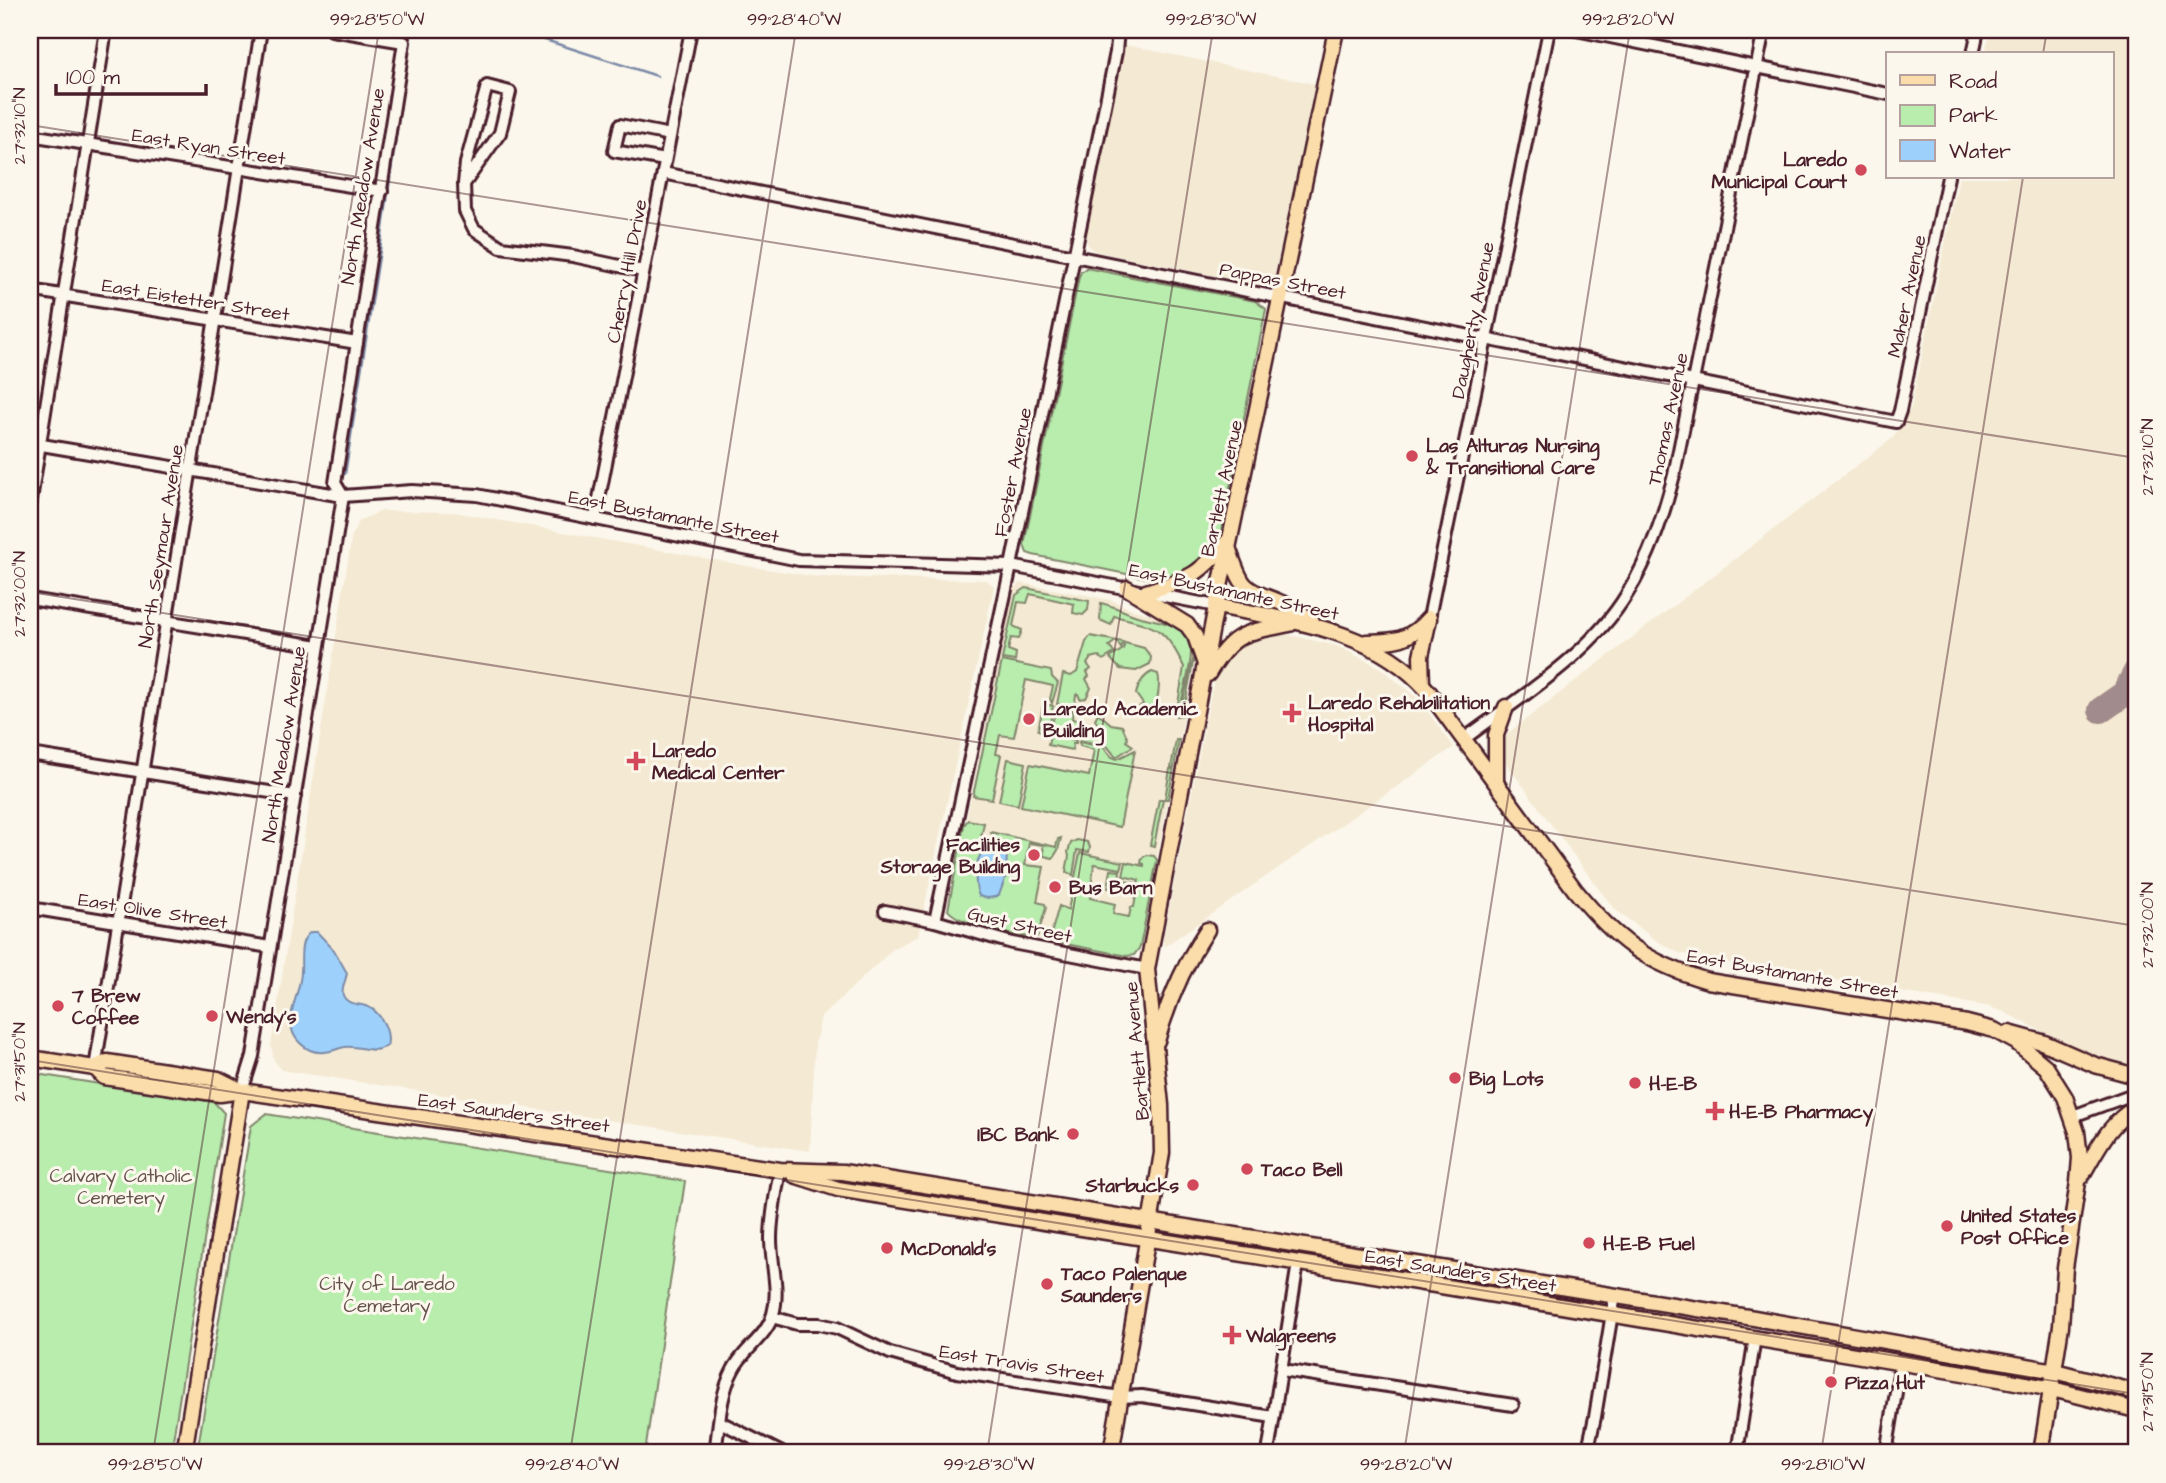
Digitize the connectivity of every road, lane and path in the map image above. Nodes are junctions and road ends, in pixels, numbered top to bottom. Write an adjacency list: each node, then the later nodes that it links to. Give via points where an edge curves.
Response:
1 (106, 30): 16 (street)
2 (261, 30): 18 (street, North Seymour Avenue)
3 (331, 30): 22 (street, North Meadow Avenue, via 404,42)
4 (691, 30): 15 (street, Cherry Hill Drive)
5 (1118, 30): 23 (street, Foster Avenue)
6 (1336, 30): 27 (main road, Bartlett Avenue)
7 (1549, 30): 29 (street, Daugherty Avenue)
8 (1576, 30): 12 (street)
9 (1764, 30): 12 (street, Thomas Avenue)
10 (1978, 30): 11 (street)
11 (1973, 52)
12 (1757, 67): 13 (street); 31 (street, Thomas Avenue)
13 (1886, 94)
14 (30, 135): 16 (street, East Ryan Street)
15 (670, 135): 17 (street, Cherry Hill Drive); 17 (street, via 620,125 614,150)
16 (87, 144): 18 (street, East Ryan Street); 26 (street)
17 (665, 160): 19 (street, Cherry Hill Drive)
18 (239, 168): 22 (street, East Ryan Street); 28 (street, North Seymour Avenue)
19 (663, 173): 23 (street, Pappas Street); 24 (street, Cherry Hill Drive)
20 (1948, 178): 32 (street, Maher Avenue)
21 (464, 184): 21 (street, via 500,133 510,92 487,86); 24 (street, via 465,211 474,229 501,247)
22 (382, 191): 30 (street, North Meadow Avenue)
23 (1074, 256): 27 (street, Pappas Street); 39 (street, Foster Avenue)
24 (643, 271): 37 (street, Cherry Hill Drive)
25 (30, 290): 26 (street, East Eistetter Street)
26 (63, 296): 28 (street, East Eistetter Street); 33 (street)
27 (1279, 298): 29 (street, Pappas Street); 38 (main road, Bartlett Avenue)
28 (214, 320): 30 (street, East Eistetter Street); 34 (street, North Seymour Avenue)
29 (1486, 339): 31 (street, Pappas Street); 44 (street, Daugherty Avenue)
30 (357, 343): 35 (street, North Meadow Avenue, via 335,483)
31 (1693, 381): 32 (street, Pappas Street); 53 (street, Thomas Avenue, via 1661,522 1626,597 1570,659)
32 (1896, 422)
33 (35, 444): 34 (street, East Bustamante Street); 36 (street)
34 (190, 470): 35 (street, East Bustamante Street); 45 (street, North Seymour Avenue)
35 (343, 496): 37 (street, East Bustamante Street, via 447,492); 49 (street, North Meadow Avenue)
36 (30, 506)
37 (595, 519): 39 (street, East Bustamante Street, via 799,560)
38 (1229, 544): 41 (main road, via 1198,573); 43 (main road, Bartlett Avenue); 47 (main road, via 1240,579 1249,589)
39 (1011, 566): 40 (street, East Bustamante Street); 61 (street, Foster Avenue)
40 (1127, 588): 41 (street, East Bustamante Street); 50 (main road, via 1187,625)
41 (1146, 592): 43 (street, East Bustamante Street)
42 (30, 599): 45 (street)
43 (1216, 607): 46 (main road, East Bustamante Street); 50 (main road, Bartlett Avenue)
44 (1429, 618): 48 (main road, via 1416,633 1404,638); 52 (main road, via 1421,656)
45 (166, 621): 49 (street); 56 (street, North Seymour Avenue)
46 (1298, 622): 47 (main road, East Bustamante Street); 51 (main road, via 1237,638)
47 (1325, 628): 48 (main road, East Bustamante Street)
48 (1361, 642): 52 (main road, East Bustamante Street, via 1401,665)
49 (318, 646): 58 (street, North Meadow Avenue)
50 (1205, 664): 51 (main road, Bartlett Avenue)
51 (1201, 684): 65 (main road, Bartlett Avenue)
52 (1422, 684): 54 (main road, East Bustamante Street)
53 (1506, 707): 54 (street, Thomas Avenue); 57 (main road, via 1496,735)
54 (1464, 739): 57 (main road, East Bustamante Street)
55 (30, 754): 56 (street)
56 (142, 772): 58 (street); 62 (street, North Seymour Avenue)
57 (1496, 782): 66 (main road, East Bustamante Street, via 1600,921 1655,962 1707,981)
58 (295, 796): 64 (street, North Meadow Avenue)
59 (30, 908): 62 (street, East Olive Street)
60 (885, 911): 61 (street, Gust Street)
61 (935, 921): 65 (street, Gust Street, via 1012,943)
62 (118, 922): 64 (street, East Olive Street); 69 (street, North Seymour Avenue)
63 (1208, 930): 67 (main road, via 1182,973)
64 (270, 947): 71 (street, North Meadow Avenue, via 253,1056)
65 (1147, 969): 67 (main road, Bartlett Avenue)
66 (1994, 1030): 70 (main road); 74 (main road, East Bustamante Street, via 2046,1067)
67 (1155, 1049): 77 (main road, Bartlett Avenue, via 1162,1153)
68 (30, 1058): 69 (main road, East Saunders Street)
69 (94, 1068): 71 (main road, East Saunders Street, via 107,1062 207,1077)
70 (2136, 1076)
71 (242, 1091): 75 (main road, East Saunders Street); 98 (main road, North Meadow Avenue)
72 (2136, 1093): 74 (street)
73 (2136, 1107): 76 (main road, via 2109,1129)
74 (2073, 1116): 76 (main road, East Bustamante Street, via 2079,1143)
75 (780, 1170): 77 (main road, East Saunders Street, via 843,1172); 78 (main road, East Saunders Street, via 838,1189); 84 (street, via 771,1236 776,1289)
76 (2078, 1182): 90 (main road, East Bustamante Street)
77 (1150, 1220): 78 (main road, Bartlett Avenue); 80 (main road, East Saunders Street)
78 (1147, 1239): 79 (main road, East Saunders Street); 93 (main road, Bartlett Avenue)
79 (1298, 1263): 81 (main road, East Saunders Street); 89 (street)
80 (1458, 1270): 81 (main road, via 1447,1277 1407,1272); 82 (main road, East Saunders Street)
81 (1393, 1278): 83 (main road, East Saunders Street)
82 (1615, 1296): 83 (street); 86 (main road, East Saunders Street)
83 (1612, 1314): 85 (main road, East Saunders Street); 103 (street)
84 (772, 1317): 93 (street, East Travis Street, via 837,1328 890,1353 957,1372); 97 (street, via 732,1371)
85 (1723, 1332): 86 (main road, via 1760,1328 1847,1344); 87 (main road, East Saunders Street)
86 (1859, 1336): 90 (main road, East Saunders Street)
87 (1755, 1337): 88 (main road, East Saunders Street); 104 (street)
88 (1901, 1362): 91 (main road, East Saunders Street); 105 (street)
89 (1282, 1370): 94 (street); 96 (street)
90 (2055, 1371): 91 (main road, East Bustamante Street); 92 (main road, East Saunders Street)
91 (2052, 1389): 95 (main road, East Saunders Street); 106 (main road, East Bustamante Street)
92 (2136, 1392)
93 (1120, 1397): 96 (street, East Travis Street, via 1142,1396); 101 (main road, Bartlett Avenue)
94 (1513, 1405)
95 (2136, 1410)
96 (1273, 1417): 102 (street)
97 (720, 1422): 99 (street); 100 (street)
98 (184, 1453)
99 (715, 1453)
100 (782, 1453)
101 (1111, 1453)
102 (1268, 1453)
103 (1587, 1453)
104 (1737, 1453)
105 (1886, 1453)
106 (2041, 1453)

